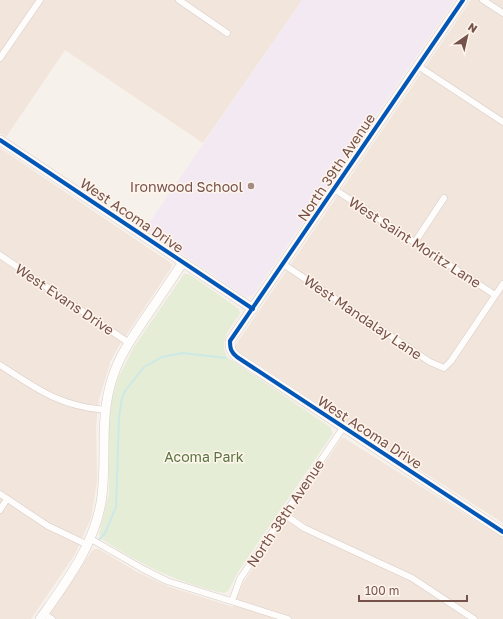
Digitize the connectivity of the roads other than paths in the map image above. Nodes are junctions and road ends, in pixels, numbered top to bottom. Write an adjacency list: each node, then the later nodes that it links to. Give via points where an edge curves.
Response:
1 (40, 0): 7 (street)
2 (179, 0): 6 (street)
3 (463, 0): 8 (street, North 39th Avenue)
4 (483, 0): 5 (street)
5 (503, 13)
6 (227, 33)
7 (0, 58)
8 (418, 66): 9 (street); 11 (street, North 39th Avenue)
9 (503, 122)
10 (0, 140): 15 (street, West Acoma Drive)
11 (334, 189): 13 (street, West Saint Moritz Lane); 16 (street, North 39th Avenue)
12 (444, 198): 13 (street)
13 (415, 242): 18 (street, West Saint Moritz Lane)
14 (0, 255): 20 (street, West Evans Drive)
15 (183, 262): 19 (street, West Acoma Drive); 20 (street)
16 (283, 264): 18 (street, West Mandalay Lane, via 430,362 444,368); 19 (street, North 39th Avenue)
17 (503, 284): 18 (street)
18 (495, 295)
19 (252, 308): 21 (street, North 39th Avenue, via 230,341)
20 (129, 342): 23 (street, via 113,375)
21 (230, 347): 24 (street, West Acoma Drive, via 237,357)
22 (0, 364): 23 (street, via 48,395 75,406)
23 (105, 410): 30 (street, via 102,495)
24 (343, 428): 28 (street, North 38th Avenue); 29 (street, West Acoma Drive)
25 (0, 494): 26 (street)
26 (7, 499): 27 (street); 30 (street, via 48,526)
27 (0, 510)
28 (284, 514): 31 (street, North 38th Avenue, via 240,579); 34 (street, via 304,528 412,578)
29 (503, 532)
30 (89, 542): 31 (street, via 167,581); 32 (street)
31 (232, 601): 33 (street)
32 (45, 617)
33 (288, 619)
34 (474, 619)

